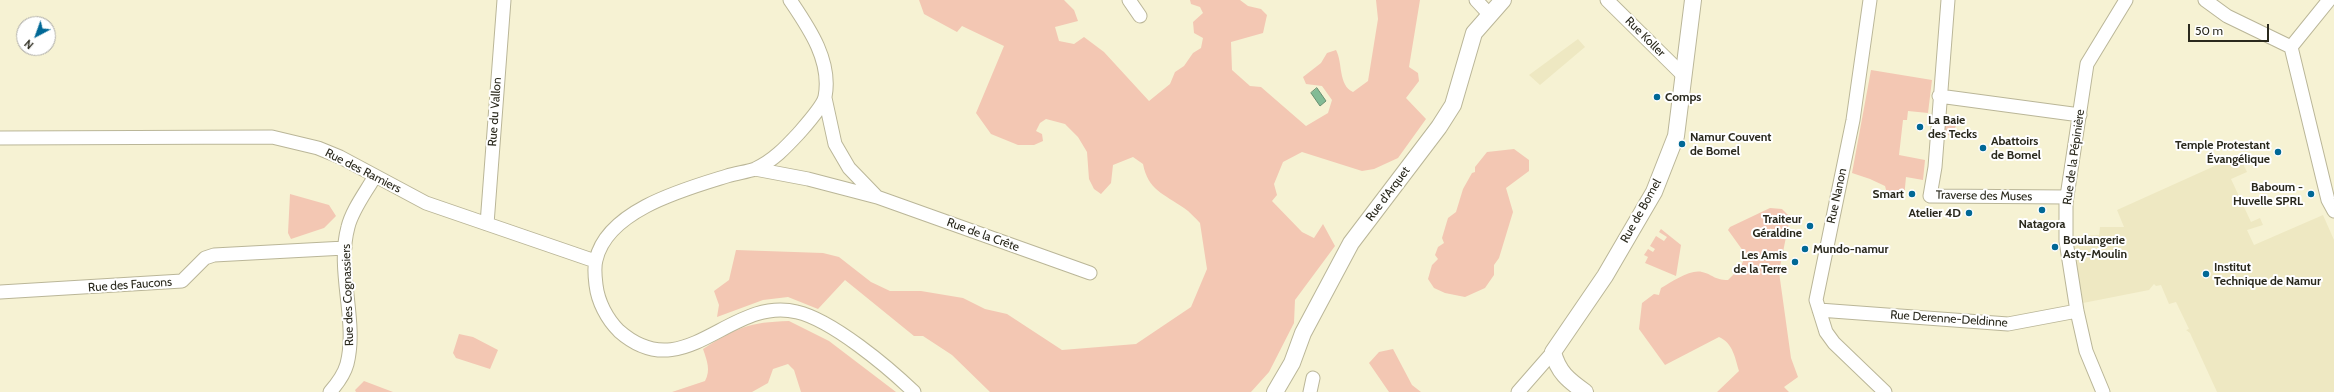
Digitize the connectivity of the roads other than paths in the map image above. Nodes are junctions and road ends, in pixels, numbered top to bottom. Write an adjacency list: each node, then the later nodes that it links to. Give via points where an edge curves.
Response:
1 (504, 0): 26 (street, Rue du Vallon)
2 (790, 0): 18 (street, Rue de la Crête, via 809,28 823,58)
3 (1129, 0): 14 (street)
4 (1476, 0): 13 (street)
5 (1503, 0): 13 (street, Rue d'Arquet)
6 (1607, 0): 16 (street, Rue Koller)
7 (1693, 0): 16 (street, Rue de Bomel)
8 (1870, 0): 31 (street, Rue Nanon, via 1853,120 1819,280 1816,300)
9 (1948, 0): 17 (street, Traverse des Muses)
10 (2126, 0): 19 (street, Rue de la Pépinière, via 2087,64)
11 (2329, 0): 15 (street)
12 (2210, 2): 15 (street, via 2227,16)
13 (1489, 14): 37 (street, Rue d'Arquet, via 1474,33 1453,105 1440,127 1351,243)
14 (1140, 16)
15 (2291, 47): 25 (street, via 2328,200)
16 (1683, 75): 33 (street, Rue de Bomel, via 1676,136 1654,192 1605,276)
17 (1939, 96): 19 (street); 24 (street, Traverse des Muses, via 1935,167 1930,196)
18 (825, 98): 21 (street, via 807,124 780,154); 23 (street, Rue de la Crête, via 835,144 849,168)
19 (2080, 115): 24 (street, Rue de la Pépinière)
20 (0, 138): 22 (street, Rue des Ramiers, via 272,137 318,148)
21 (755, 169): 23 (street, Rue de la Crête, via 808,179); 28 (street, via 682,190 635,212 619,224 603,242)
22 (375, 176): 26 (street, Rue des Ramiers, via 426,203); 27 (street, Rue des Cognassiers, via 348,226)
23 (877, 197): 29 (street, Rue de la Crête)
24 (2067, 197): 32 (street, Rue de la Pépinière, via 2066,241)
25 (2334, 211)
26 (487, 224): 28 (street, Rue des Ramiers)
27 (345, 248): 30 (street, Rue des Faucons, via 214,255 205,258 182,281); 35 (street, Rue des Cognassiers, via 350,348 341,380)
28 (595, 261): 36 (street, via 596,287 602,307 613,325 638,344 671,351 689,346 751,315 773,311 797,312 817,320 852,342)
29 (1090, 273)
30 (0, 292)
31 (1819, 310): 32 (street, Rue Derenne-Deldinne, via 2008,324); 41 (street, Rue Nanon, via 1826,332 1834,343)
32 (2077, 310): 42 (street, Rue de la Pépinière, via 2086,351)
33 (1553, 352): 39 (street); 40 (street, via 1564,377)
34 (1313, 378): 38 (street)
35 (330, 392)
36 (914, 392)
37 (1275, 392)
38 (1310, 392)
39 (1518, 392)
40 (1585, 392)
41 (1884, 392)
42 (2103, 392)

